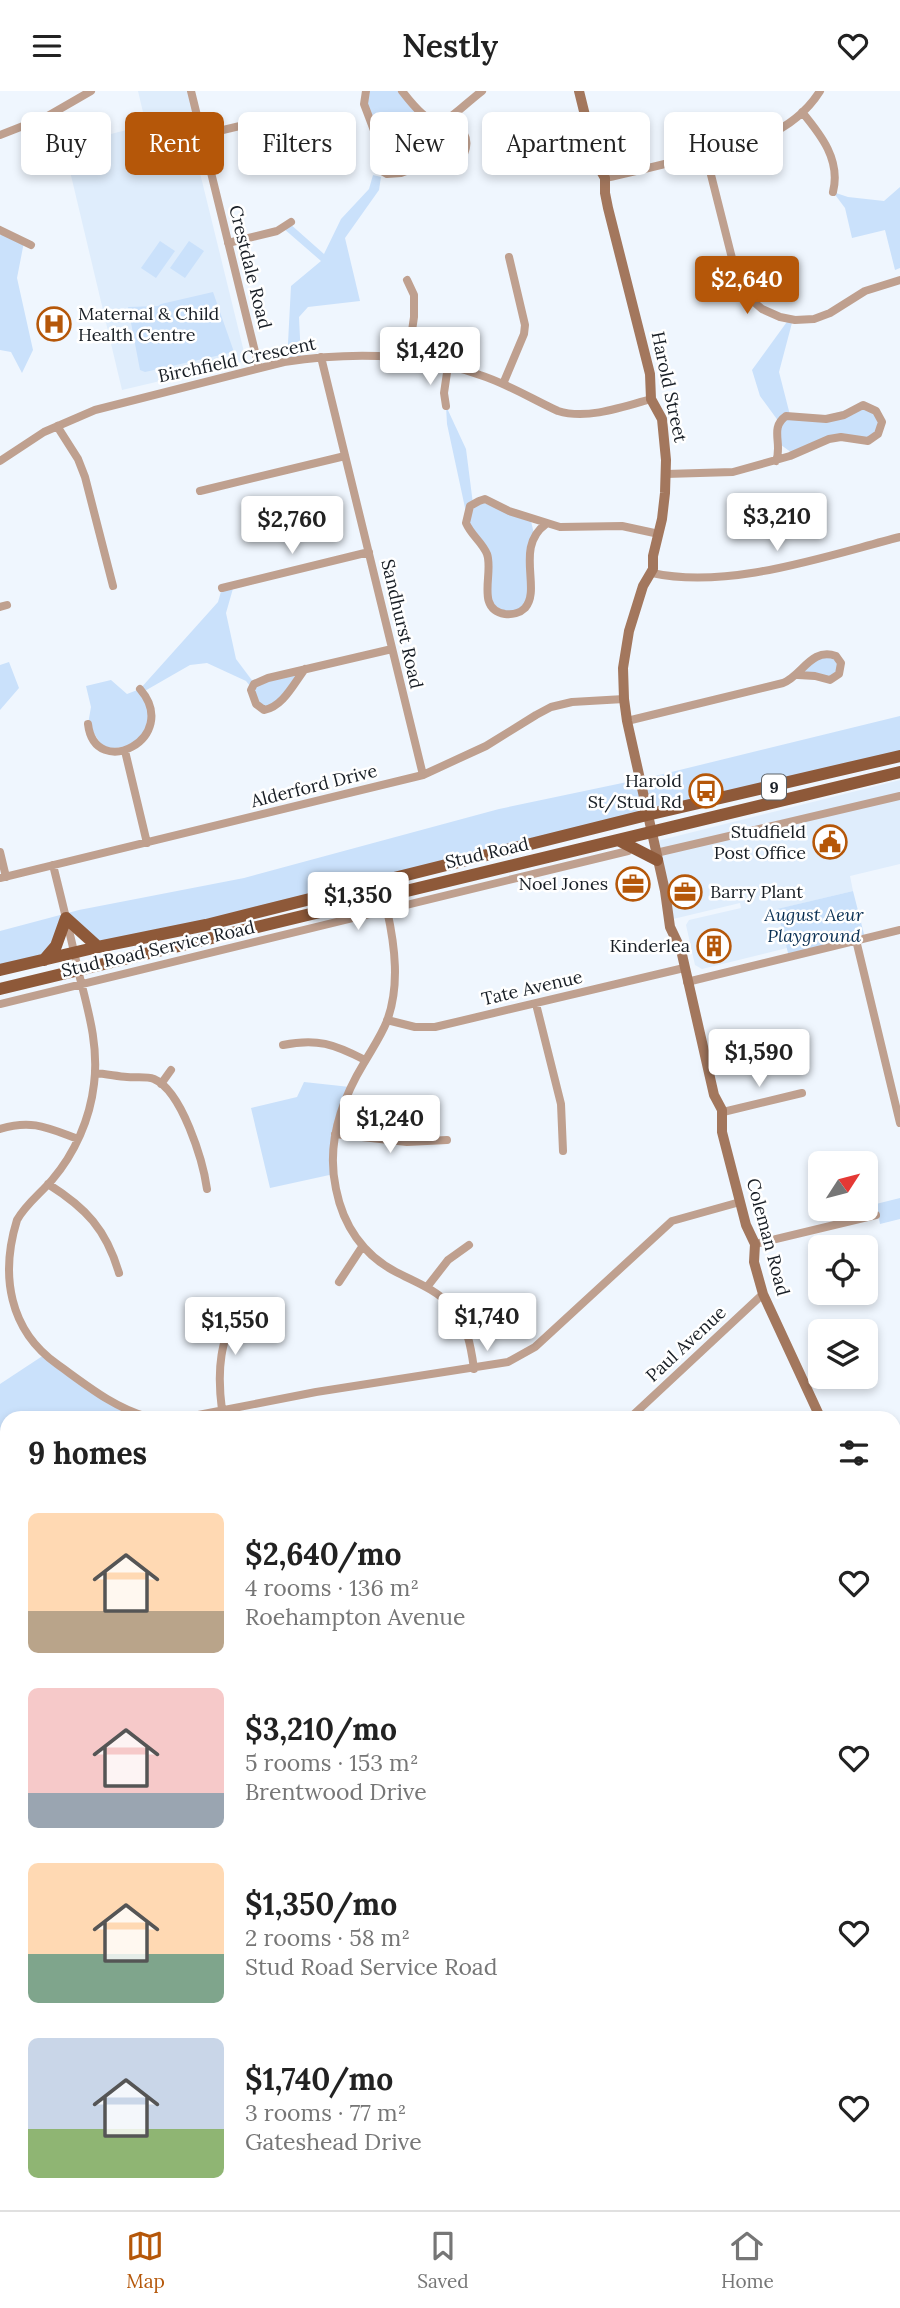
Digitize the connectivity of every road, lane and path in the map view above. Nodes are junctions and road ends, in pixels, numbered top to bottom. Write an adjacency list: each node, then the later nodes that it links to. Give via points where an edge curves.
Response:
1 (91, 91): 16 (street, via 40,120)
2 (191, 91): 9 (street, Crestdale Road)
3 (366, 91): 14 (street, via 364,104)
4 (402, 91): 10 (street)
5 (579, 91): 20 (street, Harold Street, via 597,164)
6 (820, 91): 13 (street)
7 (480, 92): 8 (street)
8 (467, 102): 11 (street); 12 (street)
9 (196, 112)
10 (419, 112)
11 (455, 112)
12 (464, 112)
13 (802, 112): 15 (street); 21 (street, via 832,158)
14 (370, 120)
15 (783, 128)
16 (0, 135)
17 (664, 165): 20 (street)
18 (212, 175): 24 (street, Crestdale Road)
19 (711, 175): 27 (street, via 737,278 747,296 771,315 814,319 865,291)
20 (605, 178): 34 (street, Harold Street, via 608,208 650,374)
21 (833, 192)
22 (292, 222): 24 (street, via 276,231)
23 (0, 230): 25 (street)
24 (228, 243): 32 (street, Crestdale Road)
25 (31, 245)
26 (509, 257): 33 (street, via 525,325)
27 (900, 279)
28 (407, 280): 30 (street, via 414,295)
29 (321, 357): 30 (street, Birchfield Crescent); 32 (street, Birchfield Crescent); 39 (street, Sandhurst Road)
30 (408, 358): 31 (street, Birchfield Crescent)
31 (448, 366): 33 (street, Birchfield Crescent); 35 (street)
32 (259, 368): 36 (street, Birchfield Crescent, via 108,406)
33 (503, 384): 34 (street, Birchfield Crescent, via 570,414)
34 (651, 399): 42 (street, Harold Street, via 662,418)
35 (446, 406)
36 (57, 426): 40 (street, Birchfield Crescent); 51 (street, via 85,477)
37 (779, 442): 38 (street); 38 (street, via 777,425 789,415 826,419 863,405 881,418 880,430 868,441 834,438); 41 (street)
38 (794, 455): 41 (street)
39 (345, 456): 43 (street); 49 (street, Sandhurst Road)
40 (0, 461)
41 (776, 461): 42 (street, via 721,474)
42 (666, 474): 47 (street, Harold Street)
43 (200, 491)
44 (528, 516): 45 (street); 46 (street); 46 (street, via 485,499 467,512 467,527 489,561 488,601 501,613 516,613 529,601)
45 (546, 524): 46 (street); 47 (street, via 622,526)
46 (534, 534)
47 (659, 534): 50 (street, Harold Street)
48 (900, 537): 50 (street, via 727,576 683,578)
49 (369, 552): 52 (street); 53 (street, Sandhurst Road)
50 (652, 573): 57 (street, Harold Street, via 643,586 629,631)
51 (113, 586)
52 (222, 588)
53 (392, 649): 54 (street); 63 (street, Sandhurst Road)
54 (305, 670): 54 (street, via 274,707 264,710 256,704 250,692 254,684)
55 (798, 675): 55 (street, via 808,662 823,654 836,656 841,663 839,674 831,680); 58 (street, via 783,683)
56 (140, 689): 60 (street, via 152,722 144,738)
57 (624, 699): 58 (street, Harold Street); 63 (street, Alderford Drive, via 551,707 454,763)
58 (626, 721): 65 (street, Harold Street)
59 (88, 723): 60 (street, via 95,744)
60 (125, 751): 68 (street)
61 (900, 756): 65 (main road, Stud Road / 9)
62 (900, 772): 66 (main road, Stud Road / 9)
63 (423, 775): 68 (street, Alderford Drive)
64 (900, 796): 72 (street)
65 (647, 815): 66 (street, Coleman Road); 79 (main road, Stud Road / 9, via 219,922)
66 (651, 832): 67 (main road, Stud Road / 9); 72 (street, Coleman Road)
67 (612, 841): 71 (street); 72 (main road); 84 (main road, Stud Road / 9)
68 (147, 843): 73 (street, Alderford Drive)
69 (0, 852): 74 (street)
70 (628, 852): 71 (street, Stud Road Service Road)
71 (609, 856): 75 (street, Stud Road Service Road)
72 (657, 856): 82 (street, Coleman Road, via 670,927)
73 (53, 865): 74 (street, Alderford Drive); 76 (street)
74 (3, 877)
75 (387, 910): 86 (street, Stud Road Service Road); 90 (street, via 395,960)
76 (66, 918): 79 (main road); 80 (street); 81 (main road, via 56,946)
77 (900, 930): 78 (street)
78 (856, 940): 85 (street); 98 (street)
79 (98, 947): 80 (main road, Stud Road / 9)
80 (74, 952): 81 (main road, Stud Road / 9); 84 (street)
81 (43, 960): 83 (main road, Stud Road / 9)
82 (684, 968): 85 (street, Coleman Road); 89 (street, Tate Avenue)
83 (0, 970)
84 (78, 970): 86 (street); 87 (main road, Stud Road / 9)
85 (687, 982): 97 (street, Coleman Road, via 715,1098)
86 (82, 984): 88 (street, Stud Road Service Road); 94 (street, via 93,1033)
87 (0, 989)
88 (0, 1004)
89 (536, 1004): 90 (street, Tate Avenue, via 435,1027); 103 (street, via 561,1104)
90 (387, 1020): 92 (street)
91 (283, 1045): 92 (street, via 320,1042)
92 (365, 1061): 100 (street, via 345,1098)
93 (171, 1070): 95 (street)
94 (95, 1073): 95 (street, via 151,1078); 101 (street, via 89,1111)
95 (161, 1084): 105 (street, via 192,1133)
96 (802, 1093): 97 (street)
97 (723, 1112): 106 (street, Coleman Road, via 722,1132)
98 (900, 1123)
99 (0, 1129): 101 (street, via 34,1124)
100 (335, 1134): 102 (street, via 407,1142); 110 (street, via 338,1199)
101 (78, 1139): 104 (street)
102 (447, 1140)
103 (563, 1151)
104 (48, 1184): 111 (street, via 92,1219 108,1243); 118 (street, via 22,1212 6,1248 4,1279 13,1316 42,1353)
105 (207, 1189)
106 (740, 1202): 108 (street, Coleman Road); 116 (street, via 672,1221 536,1347 508,1362)
107 (851, 1221): 108 (street)
108 (755, 1244): 114 (street, Coleman Road, via 754,1262)
109 (469, 1245): 113 (street, via 448,1260)
110 (362, 1247): 112 (street); 113 (street, via 395,1272)
111 (119, 1273)
112 (339, 1283)
113 (428, 1287): 116 (street, via 460,1319)
114 (763, 1294): 120 (street, Paul Avenue); 121 (street, Coleman Road)
115 (236, 1303): 117 (street, via 220,1357)
116 (474, 1369): 117 (street)
117 (222, 1410): 119 (street)
118 (127, 1411)
119 (217, 1411)
120 (637, 1411)
121 (817, 1411)

